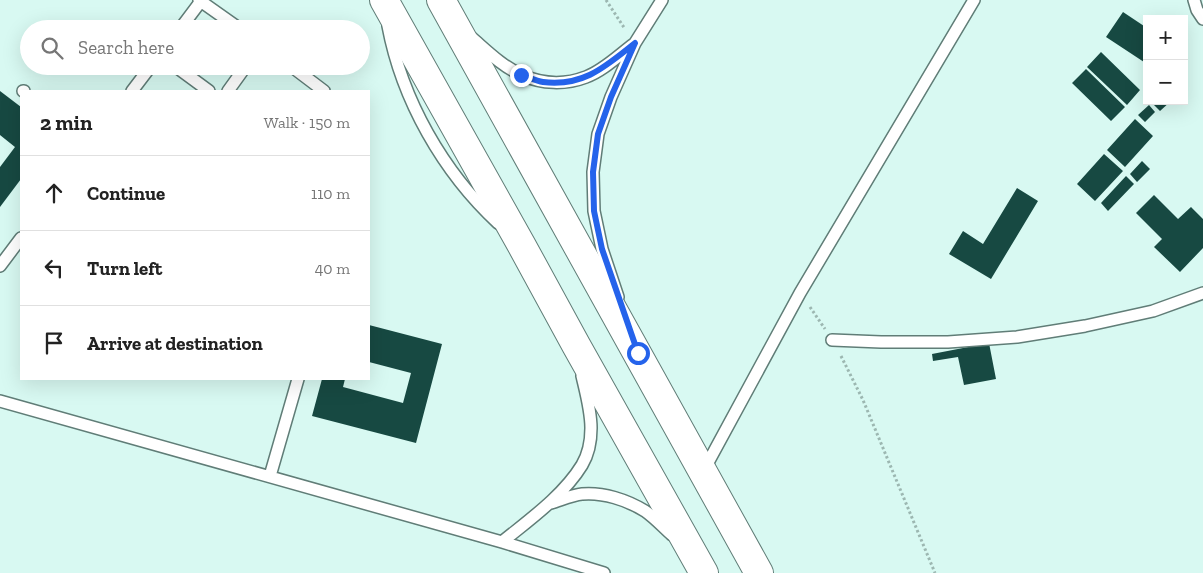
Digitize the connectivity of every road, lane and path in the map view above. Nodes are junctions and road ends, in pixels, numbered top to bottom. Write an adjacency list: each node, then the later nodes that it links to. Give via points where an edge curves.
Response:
1 (384, 0): 25 (street)
2 (606, 0): 11 (path)
3 (662, 0): 11 (lane)
4 (974, 0): 22 (lane)
5 (1194, 0): 8 (lane)
6 (200, 1): 9 (lane); 10 (lane)
7 (448, 11): 11 (lane, via 502,63 521,75 542,82 565,83 587,77); 26 (street)
8 (1203, 19)
9 (186, 20)
10 (227, 20)
11 (635, 43): 26 (lane, via 598,134 593,172 594,211 602,249)
12 (144, 75): 16 (lane)
13 (187, 75): 17 (lane)
14 (240, 75): 18 (lane)
15 (303, 75): 19 (lane)
16 (133, 90)
17 (208, 90)
18 (229, 90)
19 (323, 90)
20 (20, 239): 21 (lane)
21 (2, 258)
22 (800, 293): 24 (path); 29 (lane)
23 (1203, 293): 24 (lane, via 1152,311 1017,337 948,342)
24 (832, 340): 36 (path, via 863,400)
25 (576, 345): 31 (lane, via 590,407 588,451 582,465); 33 (street)
26 (638, 353): 29 (street)
27 (298, 380): 30 (lane)
28 (0, 401): 30 (lane)
29 (703, 471): 35 (street)
30 (270, 476): 32 (lane)
31 (550, 503): 32 (lane); 33 (lane, via 581,494 599,494 629,502 646,512)
32 (502, 542): 34 (lane)
33 (698, 562)
34 (604, 573)
35 (759, 573)
36 (934, 573)

